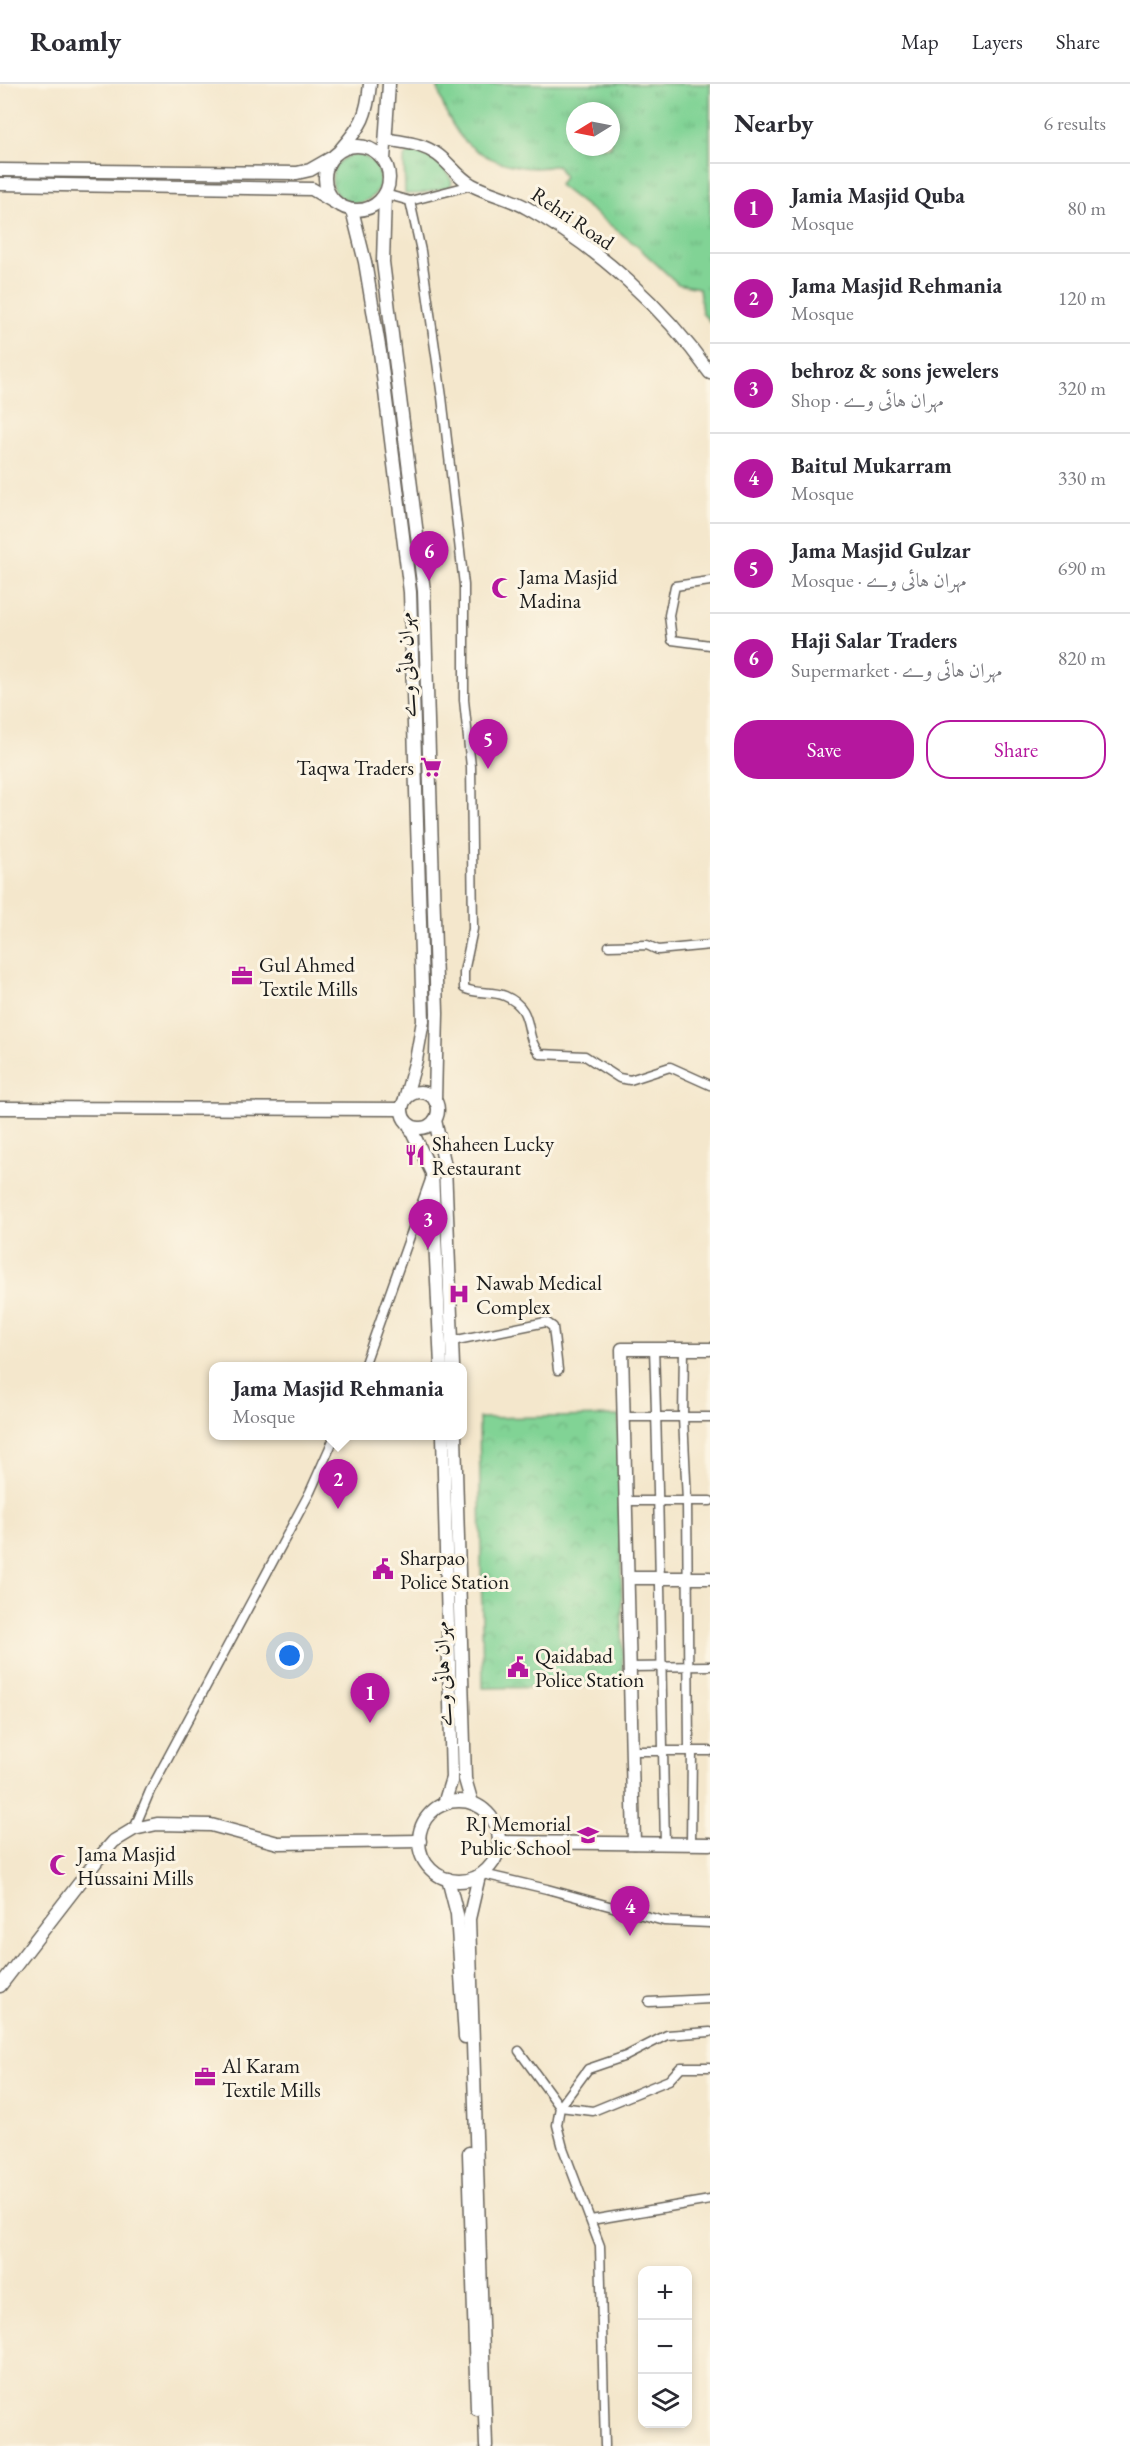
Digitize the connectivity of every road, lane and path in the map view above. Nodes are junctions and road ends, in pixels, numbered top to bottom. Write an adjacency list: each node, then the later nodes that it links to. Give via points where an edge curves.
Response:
1 (370, 84): 4 (main road, via 368,110)
2 (390, 84): 3 (main road)
3 (386, 139): 5 (main road); 8 (main road, Rehri Road, via 419,144)
4 (336, 154): 5 (main road, via 352,146 365,147 375,150); 6 (main road, via 297,173); 11 (main road, via 325,170 324,182)
5 (384, 160): 9 (main road, via 389,183)
6 (0, 170)
7 (0, 184): 11 (main road, via 312,189)
8 (472, 185): 10 (street); 13 (main road, Rehri Road, via 526,207 583,244 668,321)
9 (385, 194): 10 (street); 12 (main road, via 365,209); 19 (main road, مہران ہائی وے, via 383,262 424,591 437,1013)
10 (410, 201): 18 (street, via 442,397 464,585 472,929 464,988 504,996 520,1004 540,1054 585,1056 619,1078 630,1080 670,1068)
11 (339, 205): 12 (main road)
12 (352, 210): 20 (main road, via 380,352 410,592 423,1021)
13 (710, 373)
14 (710, 581): 15 (street, via 675,586 669,615 672,640)
15 (710, 645)
16 (710, 945): 17 (street, via 658,950 647,945)
17 (609, 946)
18 (710, 1085)
19 (435, 1101): 20 (main road, via 418,1092); 22 (main road)
20 (403, 1104): 21 (main road); 23 (main road, via 404,1120)
21 (0, 1108)
22 (435, 1120): 23 (main road, via 424,1128); 25 (main road, via 445,1166)
23 (410, 1125): 24 (main road)
24 (432, 1173): 29 (street); 30 (main road)
25 (452, 1341): 31 (main road); 32 (street, via 546,1322 553,1327)
26 (654, 1349): 27 (main road); 33 (main road, via 622,1349); 34 (street)
27 (684, 1349): 28 (main road); 35 (street)
28 (710, 1349)
29 (364, 1362)
30 (441, 1362)
31 (453, 1362)
32 (558, 1370)
33 (625, 1417): 34 (street); 40 (main road)
34 (657, 1417): 35 (street); 41 (street)
35 (683, 1417): 36 (street); 42 (street)
36 (710, 1417)
37 (333, 1440): 58 (street, via 310,1492 150,1791)
38 (443, 1440): 57 (main road, via 452,1778)
39 (455, 1440): 56 (main road, مہران ہائی وے, via 465,1779)
40 (627, 1501): 41 (street); 44 (main road)
41 (660, 1501): 42 (street); 45 (street)
42 (687, 1501): 43 (street); 46 (street)
43 (710, 1501)
44 (628, 1578): 45 (main road); 50 (main road)
45 (660, 1578): 46 (main road); 51 (street)
46 (687, 1578): 47 (main road); 48 (street)
47 (710, 1578)
48 (689, 1666): 49 (street); 51 (street); 52 (street)
49 (710, 1666)
50 (630, 1667): 51 (street); 53 (main road)
51 (660, 1667): 54 (street)
52 (690, 1750): 54 (street); 55 (street); 63 (street)
53 (632, 1751): 54 (street); 61 (main road)
54 (663, 1751): 62 (street)
55 (710, 1751)
56 (472, 1803): 57 (main road); 60 (main road, via 496,1825)
57 (444, 1804): 59 (main road, via 426,1819)
58 (134, 1829): 59 (main road, via 157,1824 211,1825 278,1843); 68 (main road, via 114,1841 98,1859)
59 (420, 1840): 66 (main road, via 425,1861)
60 (499, 1842): 61 (main road); 65 (main road, via 492,1865)
61 (633, 1843): 62 (main road)
62 (665, 1843): 63 (main road)
63 (691, 1844): 64 (main road)
64 (710, 1844)
65 (481, 1875): 66 (main road, via 470,1880); 67 (street, via 664,1921); 77 (main road, via 470,1919)
66 (448, 1879): 77 (main road, via 457,1914)
67 (710, 1923)
68 (0, 1986)
69 (710, 1999): 70 (street)
70 (649, 2002)
71 (710, 2032): 74 (street, via 667,2035 626,2056 588,2069)
72 (519, 2051): 74 (street)
73 (710, 2067): 74 (street, via 681,2067 669,2080 593,2111)
74 (560, 2107): 76 (street, via 557,2125 563,2148)
75 (710, 2200): 76 (street)
76 (591, 2220): 80 (street, via 600,2246)
77 (476, 2257): 78 (main road); 79 (main road)
78 (478, 2446)
79 (486, 2446)
80 (605, 2446)

